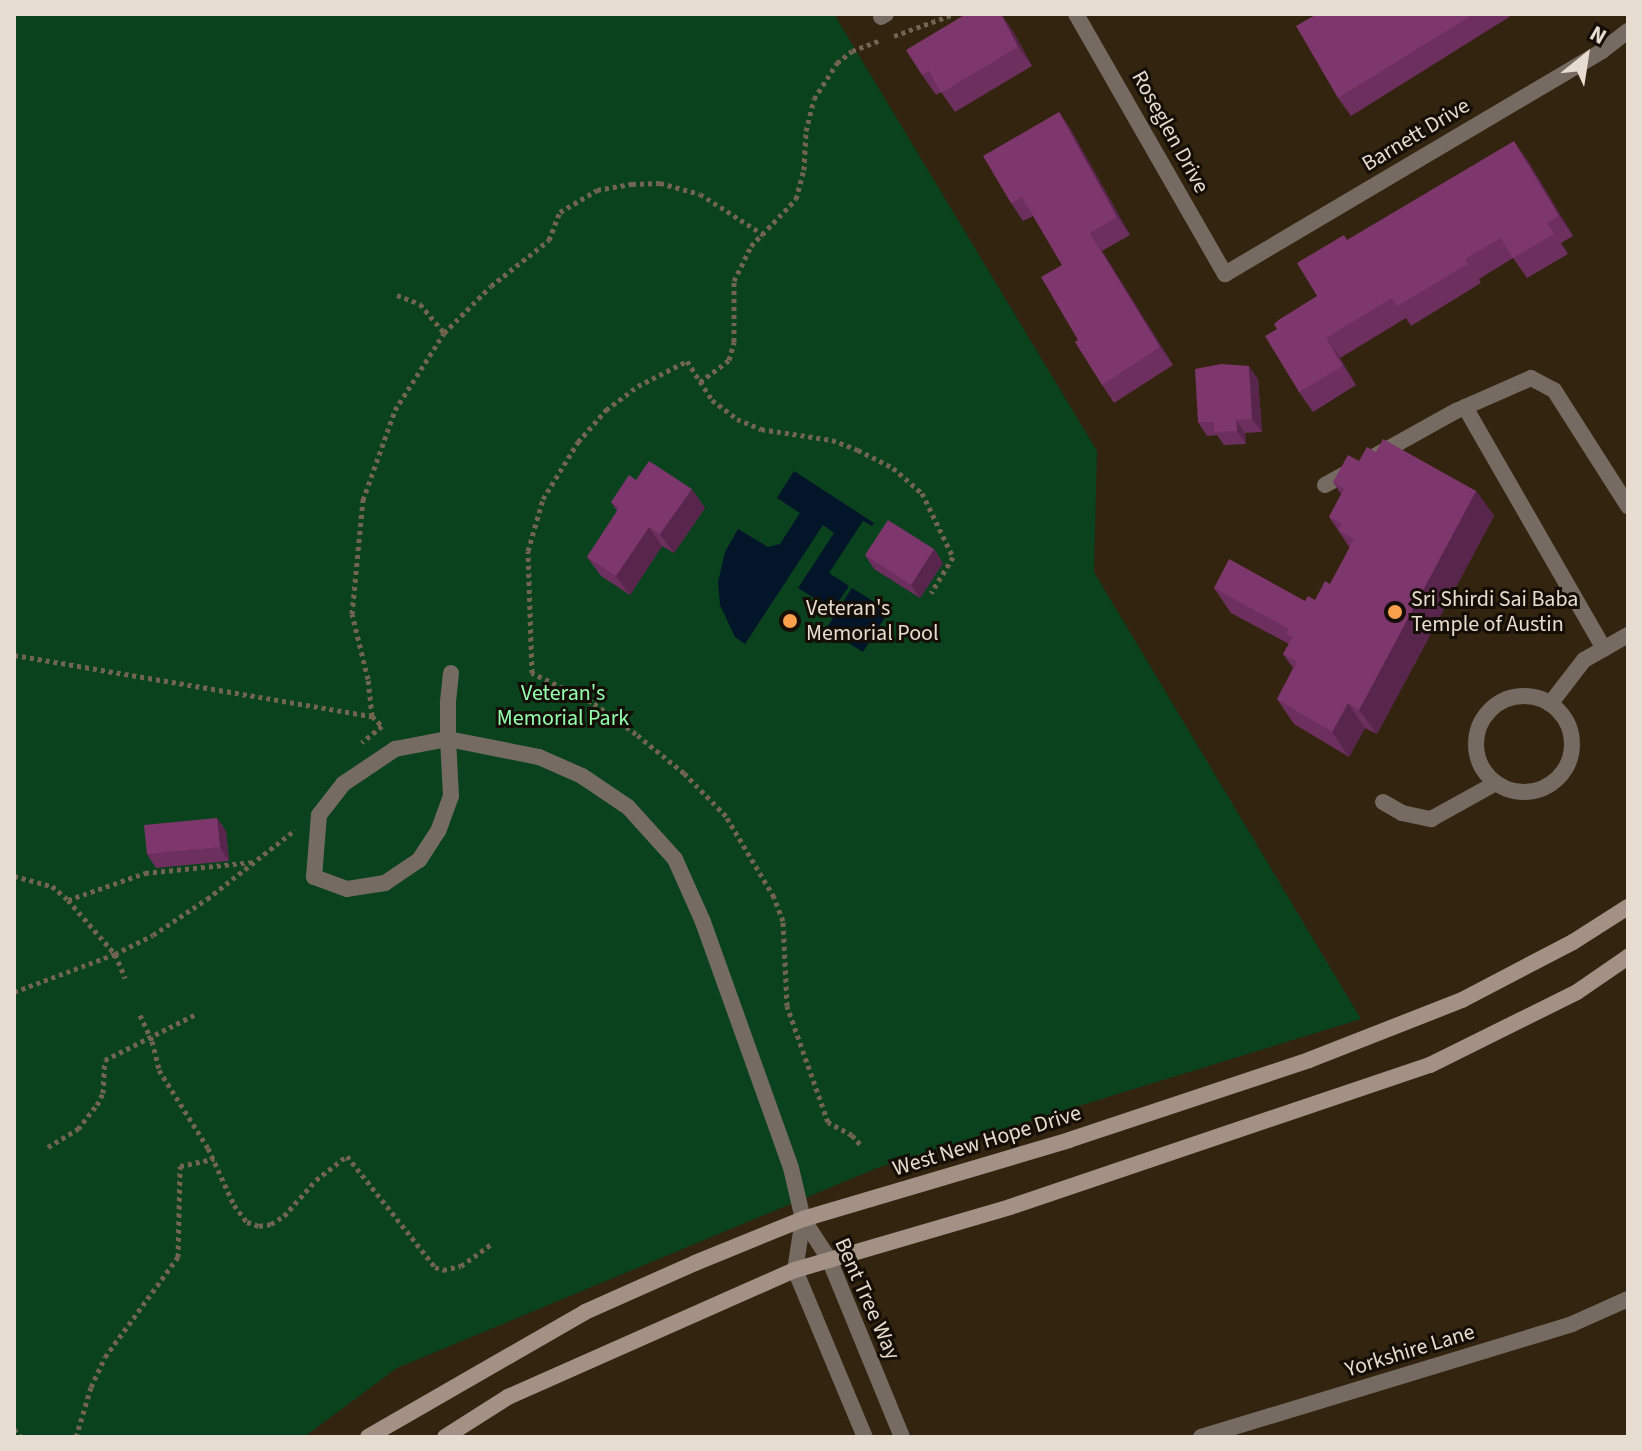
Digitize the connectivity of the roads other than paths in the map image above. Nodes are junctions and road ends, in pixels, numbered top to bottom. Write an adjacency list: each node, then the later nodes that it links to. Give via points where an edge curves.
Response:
1 (1076, 14): 3 (street, Roseglen Drive)
2 (1628, 31): 3 (street, Barnett Drive)
3 (1225, 274)
4 (1465, 407): 5 (street); 6 (street, via 1531,378 1554,390); 9 (street)
5 (1325, 485)
6 (1622, 485): 7 (street)
7 (1628, 506)
8 (1628, 635): 9 (street)
9 (1604, 649): 11 (street, via 1584,660)
10 (451, 673): 12 (street)
11 (1550, 704): 13 (street, via 1518,697 1489,711 1480,725 1478,758); 13 (street, via 1561,714 1573,742 1564,771 1554,782 1526,792)
12 (448, 739): 12 (street, via 451,796 438,831 419,860 385,883 347,889 314,877 319,815 343,784 395,749); 17 (street, via 539,757 582,776 628,807 675,859 703,922 791,1168)
13 (1496, 783): 14 (street, via 1431,819 1402,813)
14 (1383, 802)
15 (1628, 907): 17 (main road, West New Hope Drive, via 1462,1000 1309,1060 1069,1140)
16 (1628, 957): 18 (main road, via 1577,992 1430,1065 1010,1207)
17 (803, 1219): 18 (street, Bent Tree Way); 19 (street, Bent Tree Way); 21 (main road, West New Hope Drive, via 585,1312)
18 (829, 1259): 19 (main road); 24 (street, Bent Tree Way)
19 (795, 1270): 22 (main road, via 508,1397); 23 (street)
20 (1628, 1299): 25 (street, Yorkshire Lane, via 1572,1324)
21 (368, 1437)
22 (445, 1437)
23 (865, 1437)
24 (902, 1437)
25 (1201, 1437)

